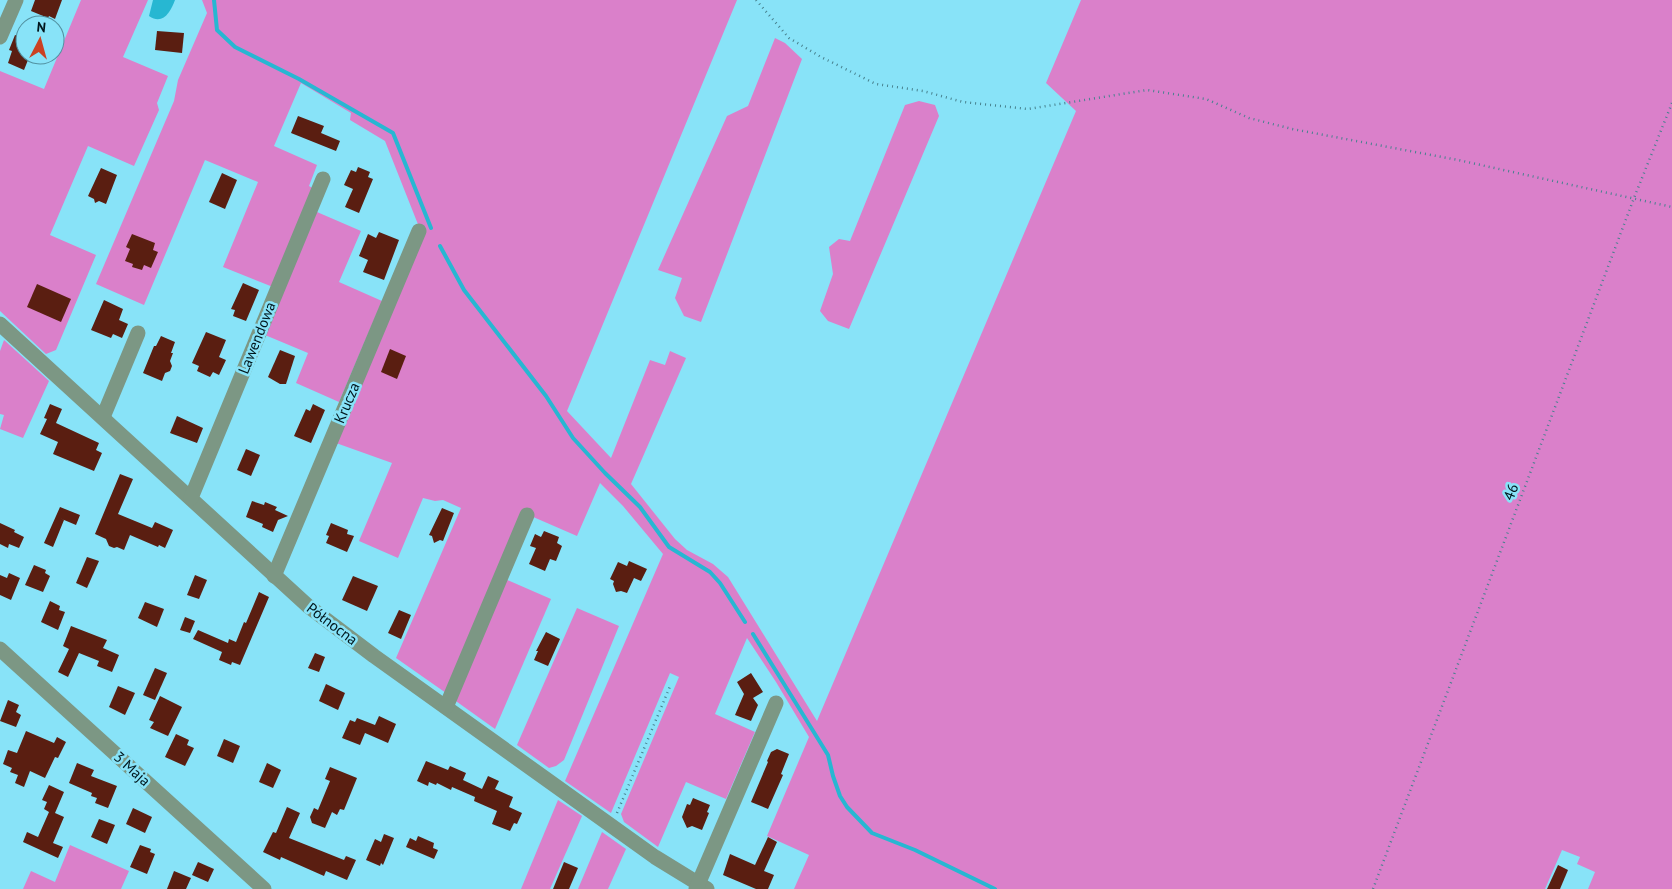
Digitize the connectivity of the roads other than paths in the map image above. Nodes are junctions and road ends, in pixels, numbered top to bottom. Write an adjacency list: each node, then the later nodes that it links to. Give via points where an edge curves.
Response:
1 (16, 0): 2 (street)
2 (0, 37)
3 (323, 178): 8 (street, Lawendowa)
4 (419, 231): 10 (street, Krucza)
5 (0, 324): 7 (street, Północna)
6 (138, 333): 7 (street)
7 (103, 417): 8 (street, Północna)
8 (191, 498): 10 (street, Północna)
9 (527, 515): 13 (street)
10 (274, 576): 13 (street, Północna, via 308,606)
11 (0, 649): 15 (street, 3 Maja)
12 (776, 703): 14 (street)
13 (446, 707): 14 (street, Północna)
14 (700, 887)
15 (264, 889)

